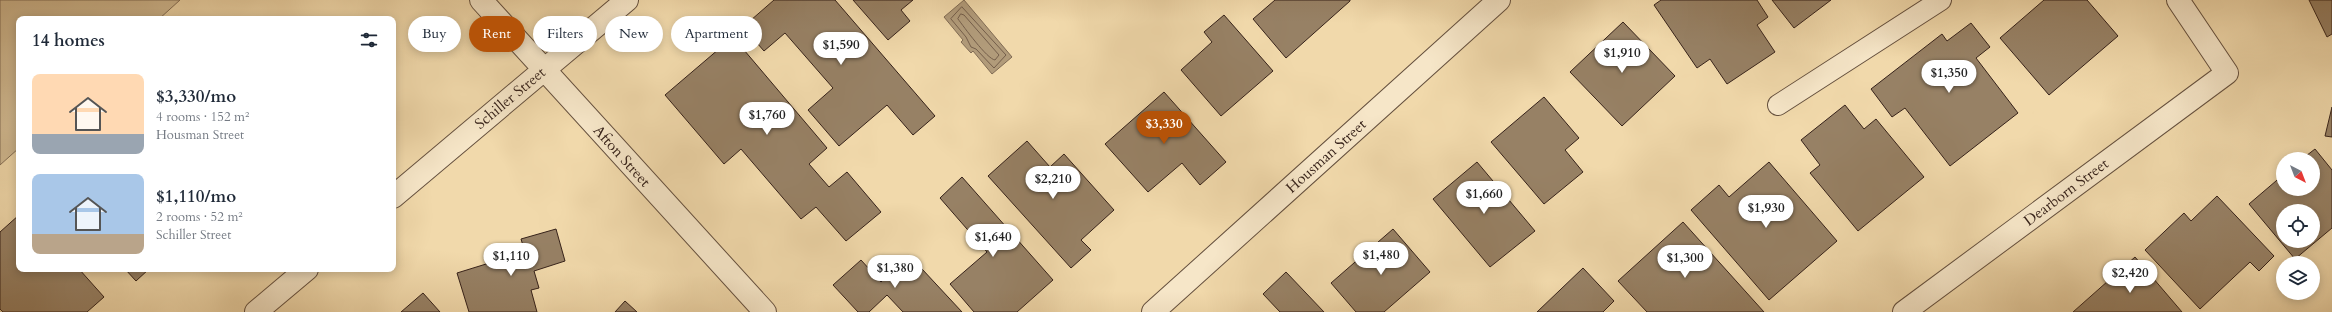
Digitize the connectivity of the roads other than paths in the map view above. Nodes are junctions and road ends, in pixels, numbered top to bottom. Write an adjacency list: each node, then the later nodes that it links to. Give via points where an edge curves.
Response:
1 (481, 0): 6 (street, Afton Street)
2 (627, 0): 6 (street, Schiller Street)
3 (1499, 0): 12 (street, Housman Street)
4 (1941, 0): 7 (lane)
5 (2178, 0): 13 (street, Dearborn Street, via 2227,72)
6 (543, 70): 8 (street, Schiller Street); 11 (street, Afton Street)
7 (1778, 105)
8 (396, 194)
9 (303, 272): 10 (street)
10 (256, 312)
11 (765, 312)
12 (1153, 312)
13 (1904, 312)

